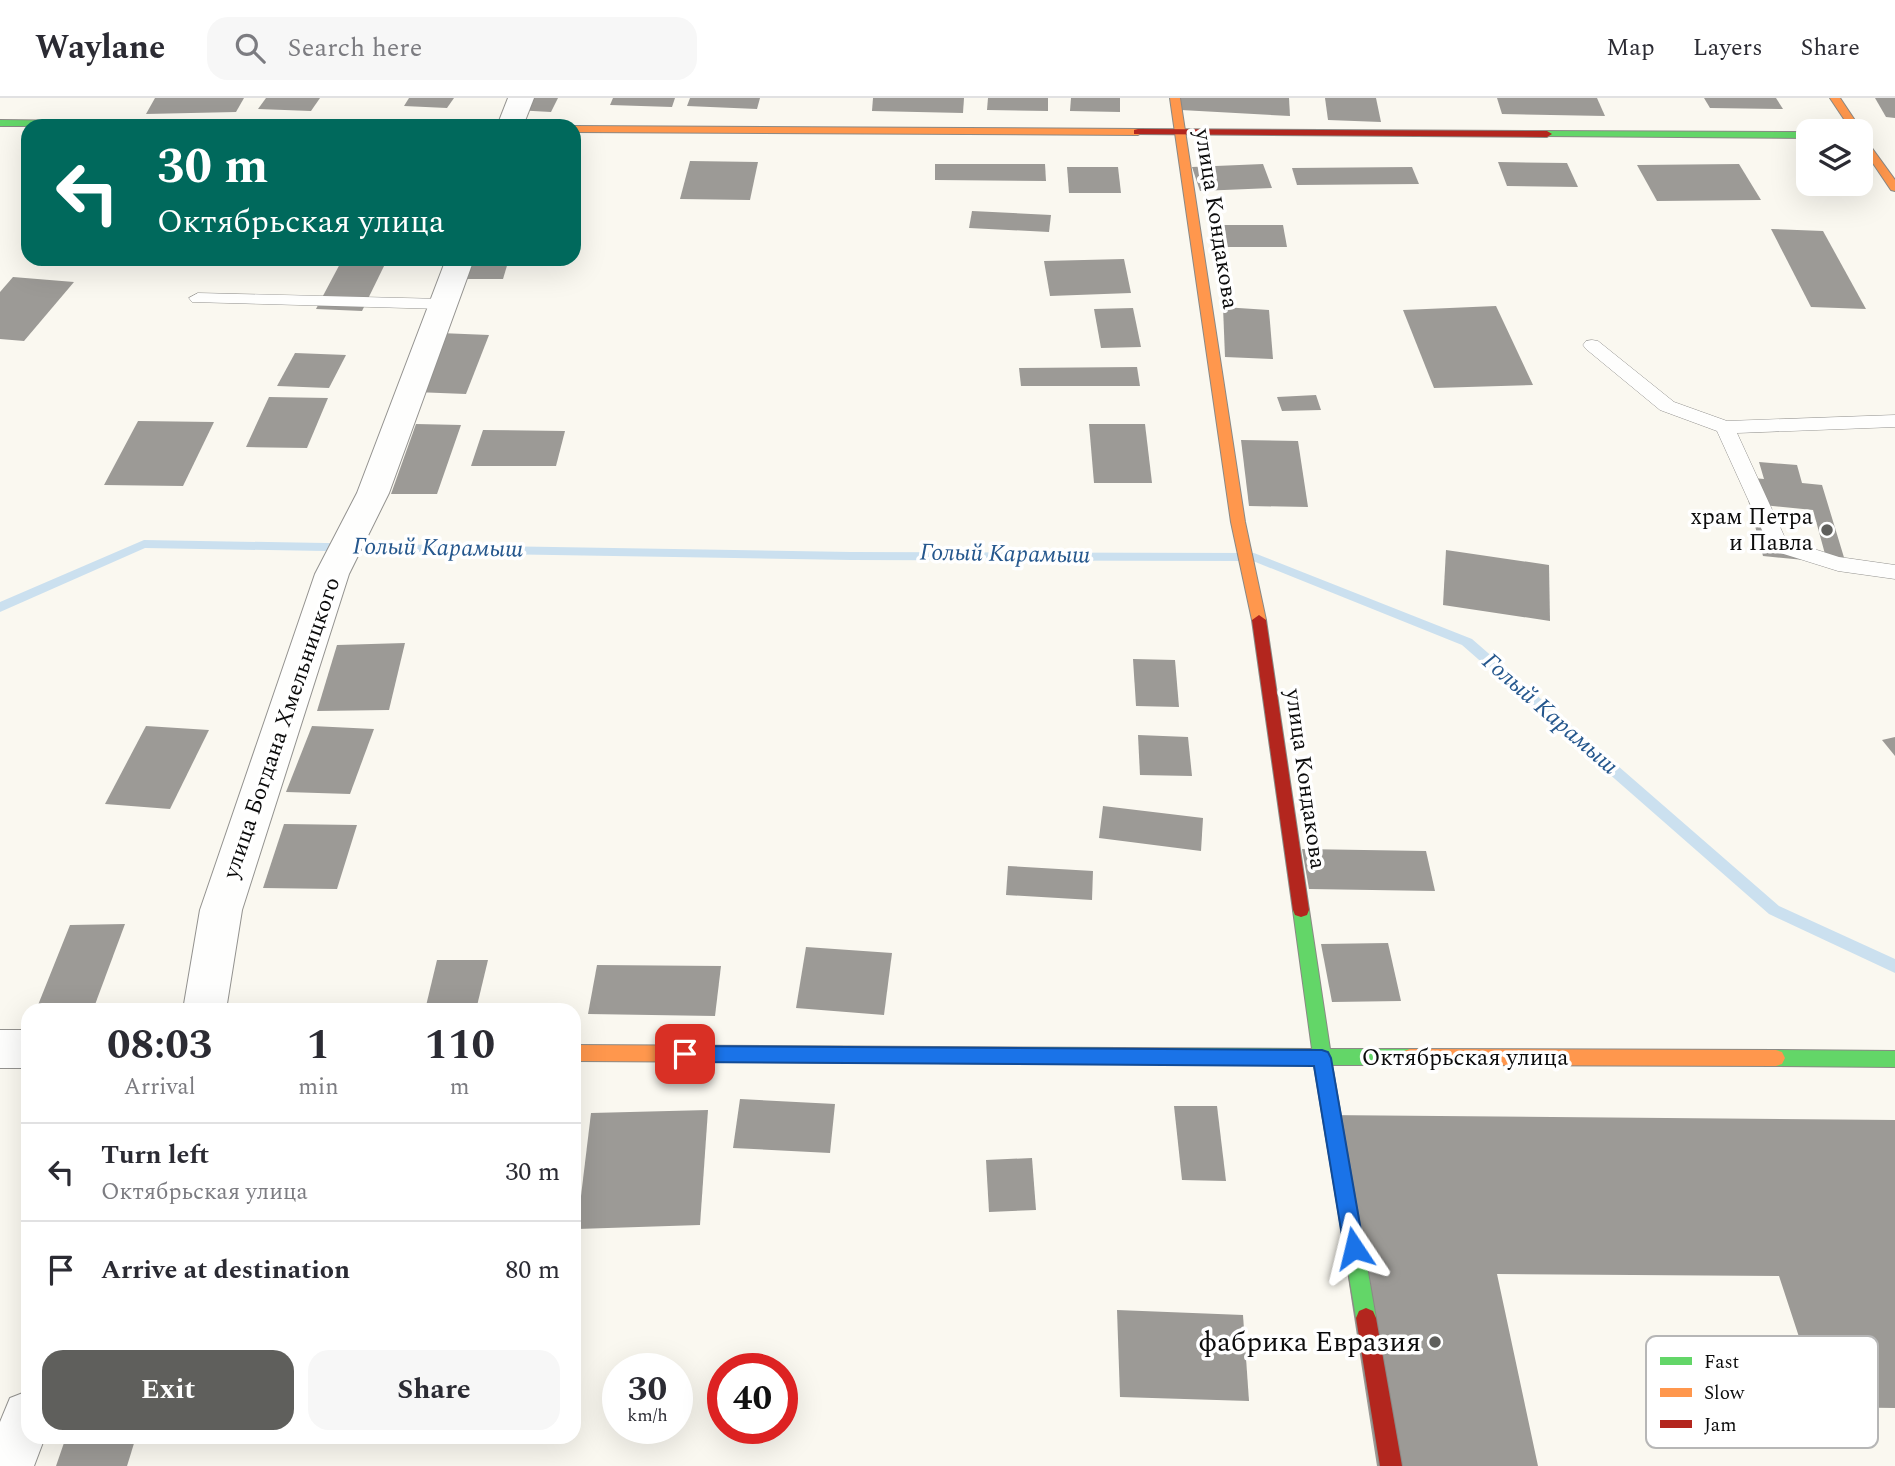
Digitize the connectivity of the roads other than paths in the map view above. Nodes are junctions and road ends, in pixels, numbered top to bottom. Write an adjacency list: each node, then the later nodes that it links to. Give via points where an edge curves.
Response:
1 (521, 98): 4 (street)
2 (1175, 98): 9 (street, улица Кондакова)
3 (1835, 98): 5 (street)
4 (513, 119)
5 (1849, 119)
6 (0, 123): 7 (street)
7 (21, 123)
8 (581, 129): 9 (street)
9 (1180, 131): 10 (street); 24 (street, улица Кондакова, via 1238,522 1255,593)
10 (1796, 135)
11 (1873, 155): 12 (street)
12 (1895, 188)
13 (457, 266): 15 (street, улица Богдана Хмельницкого)
14 (198, 298): 15 (lane)
15 (443, 304): 20 (street, улица Богдана Хмельницкого, via 373,493 332,574 221,909)
16 (1592, 345): 18 (lane, via 1667,406)
17 (1895, 421): 18 (lane)
18 (1725, 427): 19 (lane, via 1778,545 1838,564)
19 (1895, 572)
20 (205, 1003)
21 (0, 1049): 22 (street)
22 (21, 1049)
23 (581, 1053): 24 (street, Октябрьская улица)
24 (1322, 1058): 25 (street, Октябрьская улица); 28 (street, улица Кондакова)
25 (1895, 1059)
26 (21, 1434): 27 (street)
27 (8, 1466)
28 (1391, 1466)

